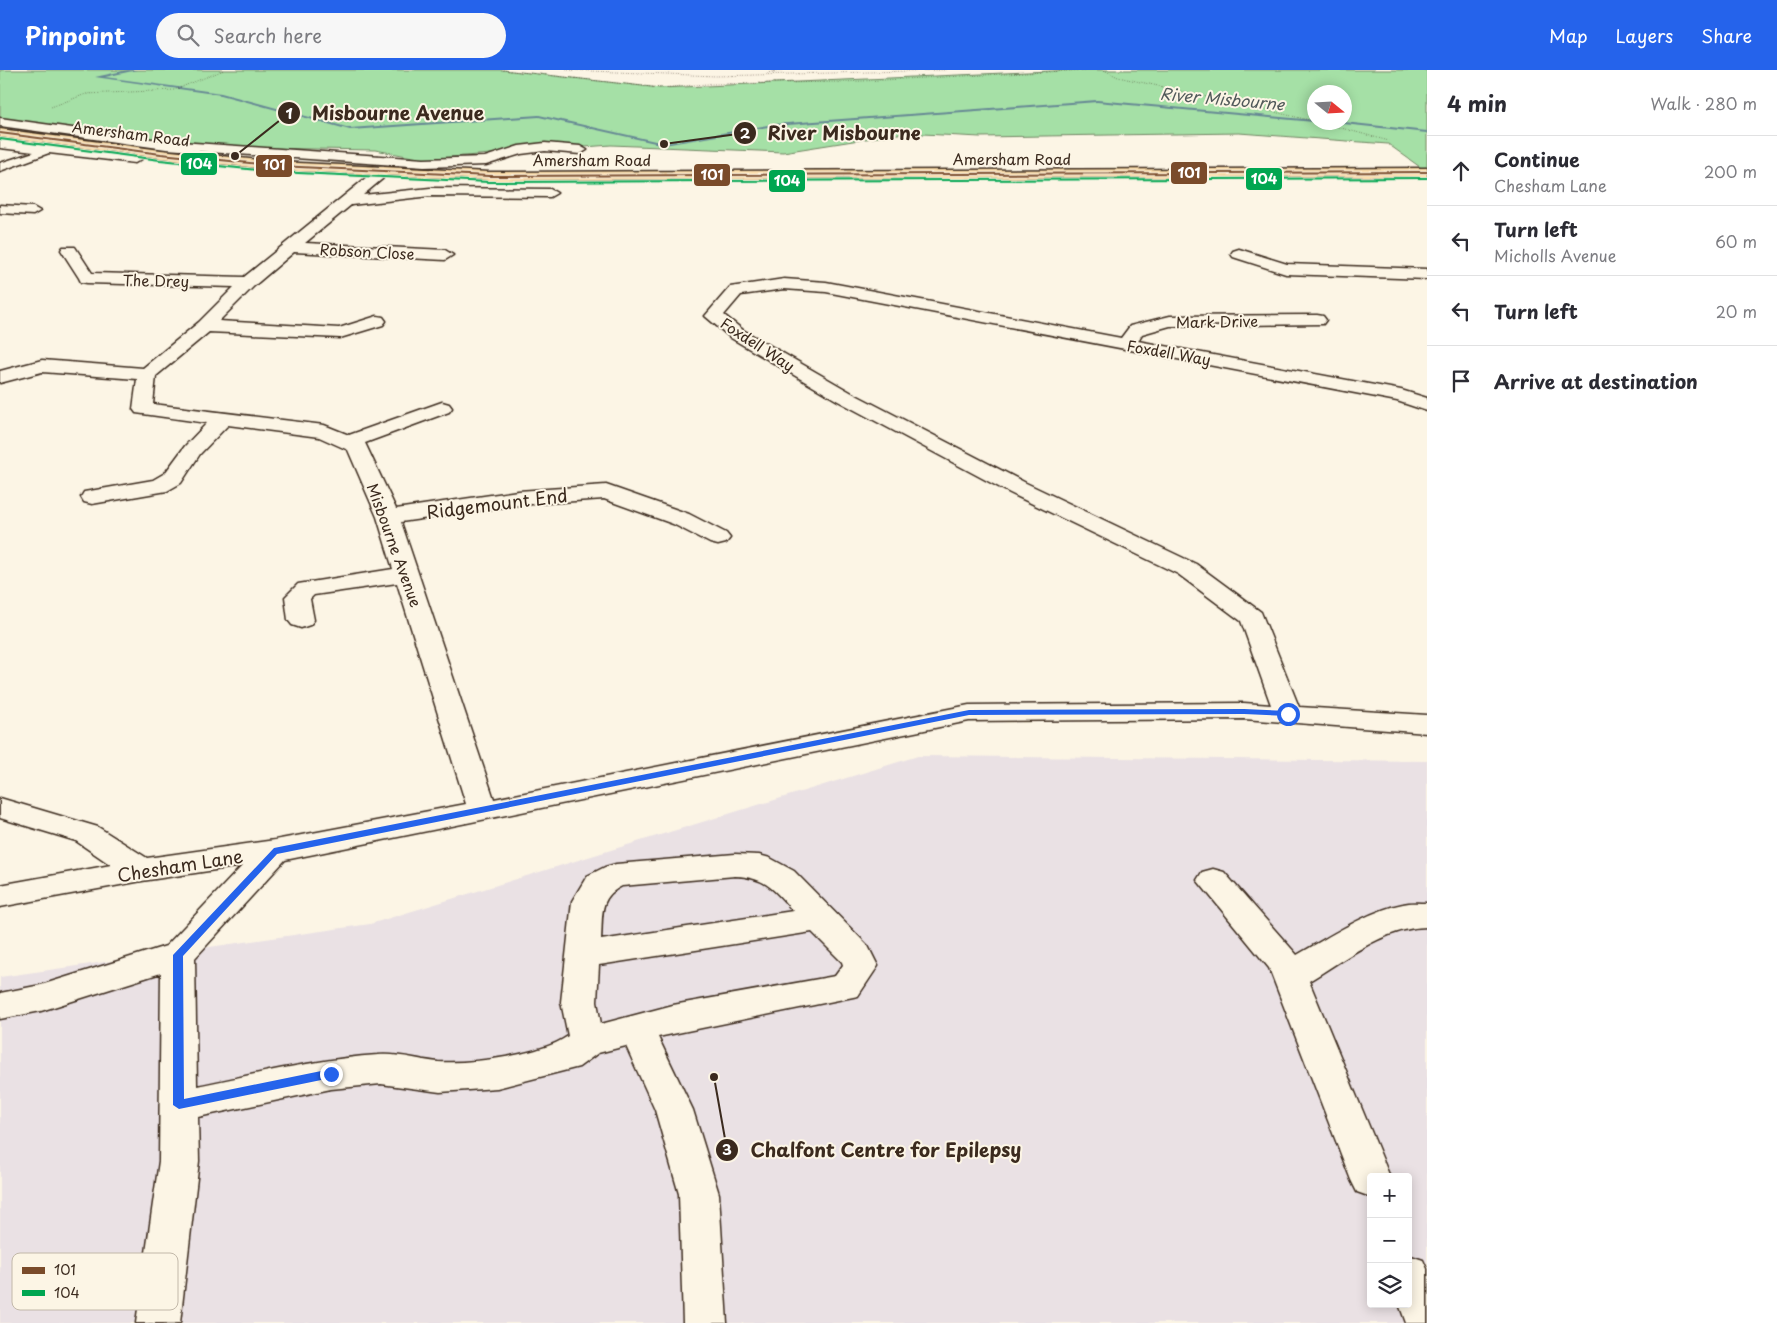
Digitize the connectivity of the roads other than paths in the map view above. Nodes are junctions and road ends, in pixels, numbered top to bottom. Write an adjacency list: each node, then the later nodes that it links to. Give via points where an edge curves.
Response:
1 (1, 126): 3 (street, via 194,147 424,163 486,161 519,150 545,147); 5 (highway, Amersham Road)
2 (0, 144): 4 (street)
3 (580, 150)
4 (49, 151): 5 (street, via 130,158); 6 (street)
5 (161, 154): 7 (highway, Amersham Road)
6 (0, 167)
7 (382, 172): 8 (highway, Amersham Road, via 489,176); 10 (street)
8 (1427, 172)
9 (550, 193): 10 (street, via 430,192)
10 (347, 201): 13 (street)
11 (0, 209): 12 (street)
12 (33, 211)
13 (290, 247): 16 (street, Robson Close); 18 (street)
14 (72, 254): 18 (street, The Drey, via 86,278)
15 (1238, 254): 17 (street, via 1282,268)
16 (445, 255)
17 (1427, 274)
18 (248, 282): 21 (street)
19 (1317, 320): 22 (street, Mark Drive, via 1170,321 1136,330)
20 (377, 321): 21 (street, via 340,333)
21 (204, 326): 23 (street)
22 (1126, 344): 25 (street, Foxdell Way, via 1401,396); 34 (street, Foxdell Way, via 826,287 784,284 736,291 714,316 737,334 854,402 1018,488 1187,569 1252,617)
23 (146, 374): 24 (street, via 42,366); 27 (street, Misbourne Avenue, via 143,409)
24 (0, 377)
25 (1427, 405)
26 (442, 408): 28 (street)
27 (223, 419): 28 (street, Misbourne Avenue, via 324,431); 29 (street, via 192,450 167,483)
28 (348, 442): 30 (street, Misbourne Avenue, via 357,446)
29 (92, 497)
30 (388, 517): 31 (street, Ridgemount End, via 518,498 606,492 682,519); 32 (street, Misbourne Avenue)
31 (718, 538)
32 (406, 574): 33 (street, via 307,589 297,598); 37 (street, Misbourne Avenue)
33 (301, 620)
34 (1288, 714): 35 (street, Chesham Lane); 37 (street, Chesham Lane, via 1244,711 969,713)
35 (1427, 724)
36 (0, 808): 39 (street, via 87,834)
37 (483, 811): 38 (street, Chesham Lane)
38 (274, 851): 39 (street, Chesham Lane); 44 (street)
39 (142, 870): 41 (street, Chesham Lane)
40 (1213, 880): 46 (street, via 1284,963)
41 (0, 896)
42 (1427, 915): 46 (street, via 1405,915 1360,935)
43 (818, 919): 45 (street); 45 (street, via 783,879 759,866 735,865 616,875 598,884 588,902); 48 (street, via 856,955 861,966 846,988 720,1009)
44 (178, 955): 47 (street, via 41,998); 50 (street)
45 (582, 955): 49 (street, via 579,1002)
46 (1289, 976): 51 (street)
47 (0, 1006)
48 (636, 1029): 49 (street); 57 (street, via 674,1110 699,1194)
49 (587, 1042): 50 (street, via 566,1057 497,1073 440,1077 381,1069 331,1074)
50 (179, 1105): 52 (street, via 179,1161)
51 (1368, 1173)
52 (167, 1253)
53 (1412, 1284): 55 (street)
54 (160, 1310): 56 (street)
55 (1427, 1321)
56 (158, 1323)
57 (705, 1323)

